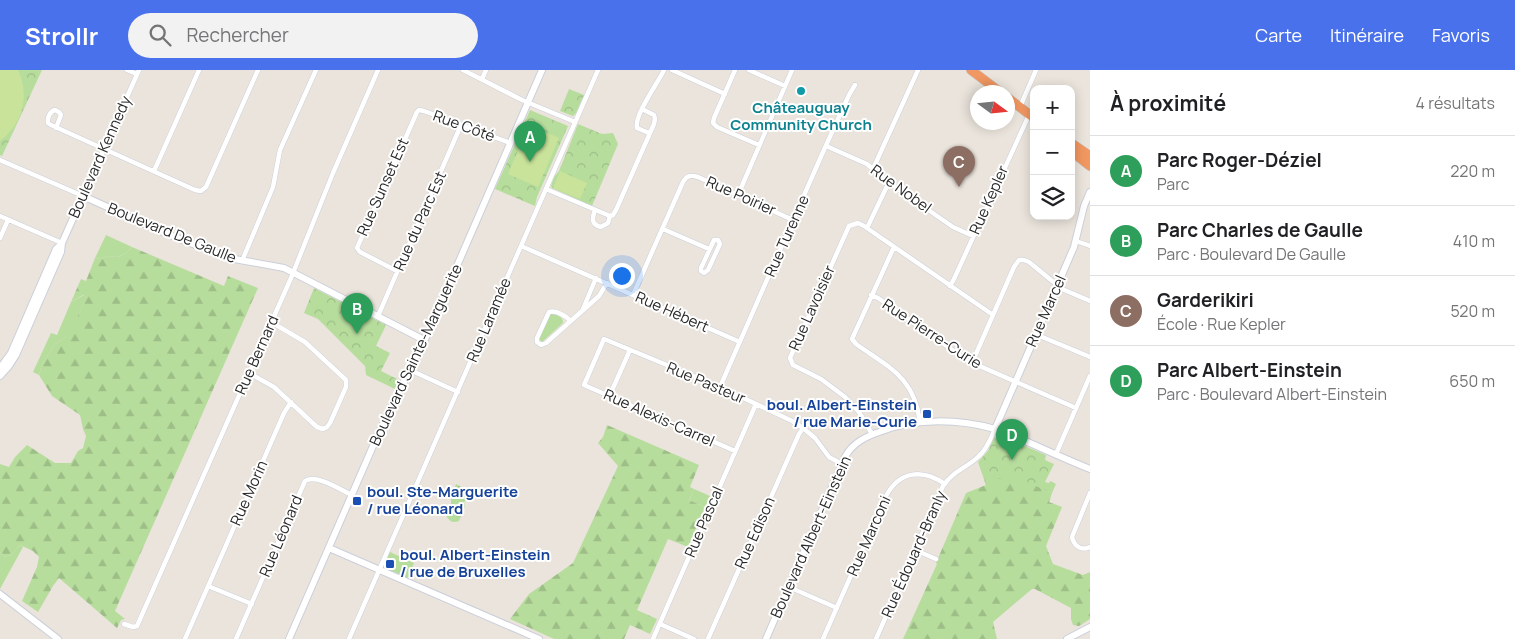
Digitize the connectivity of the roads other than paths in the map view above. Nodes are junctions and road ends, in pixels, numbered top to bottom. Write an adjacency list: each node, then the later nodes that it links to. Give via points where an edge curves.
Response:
1 (127, 70): 18 (street)
2 (199, 70): 45 (street)
3 (258, 70): 45 (street, via 204,190 195,190)
4 (316, 70): 66 (street, via 279,152 273,187)
5 (378, 70): 67 (street, Rue Bernard)
6 (463, 70): 19 (street)
7 (486, 70): 19 (street)
8 (542, 70): 24 (street, Boulevard Sainte-Marguerite)
9 (598, 70): 31 (street, Rue Laramée)
10 (664, 70): 27 (street)
11 (672, 70): 23 (street)
12 (735, 70): 23 (street)
13 (749, 70): 22 (street)
14 (792, 70): 22 (street)
15 (918, 70): 44 (street)
16 (1036, 70): 26 (street)
17 (974, 71): 21 (highway)
18 (138, 72): 39 (street, Boulevard Kennedy)
19 (482, 79): 24 (street)
20 (855, 85): 37 (street, Rue Turenne)
21 (991, 85)
22 (785, 86): 36 (street)
23 (725, 94): 36 (street, via 713,123)
24 (528, 102): 31 (street); 35 (street, Boulevard Sainte-Marguerite)
25 (1015, 104): 26 (highway)
26 (1020, 108): 29 (highway)
27 (642, 109): 34 (street, via 655,117); 34 (street, via 636,126)
28 (418, 111): 32 (street, Rue Côté); 68 (street, Rue Sunset Est, via 357,248)
29 (1030, 115)
30 (1030, 120): 58 (street, Rue Kepler)
31 (575, 122): 47 (street, Rue Laramée)
32 (461, 125): 35 (street, Rue Côté); 68 (street, Rue du Parc Est)
33 (56, 128): 39 (street)
34 (649, 133): 53 (street, via 616,210)
35 (510, 143): 82 (street, Boulevard Sainte-Marguerite)
36 (759, 145): 49 (street)
37 (826, 146): 44 (street, Rue Nobel); 55 (street, Rue Turenne)
38 (1075, 146): 41 (highway)
39 (104, 148): 45 (street); 50 (street, Boulevard Kennedy)
40 (1075, 155): 43 (highway)
41 (1090, 156)
42 (0, 160): 50 (street, Boulevard De Gaulle)
43 (1090, 166)
44 (873, 169): 46 (street, Rue Nobel)
45 (154, 171)
46 (889, 182): 56 (street); 58 (street, Rue Nobel, via 952,227)
47 (546, 189): 51 (street); 62 (street, Rue Laramée)
48 (1090, 192): 60 (street, Rue Marcel)
49 (738, 195): 55 (street, Rue Poirier); 57 (street, Rue Poirier, via 689,176 683,182)
50 (83, 196): 61 (street, Boulevard Kennedy); 66 (street, Boulevard De Gaulle, via 167,234)
51 (595, 210): 53 (street); 53 (street, via 594,224 604,226)
52 (0, 216): 54 (street)
53 (610, 216)
54 (8, 220): 59 (street); 61 (street)
55 (794, 220): 83 (street, Rue Turenne)
56 (867, 228): 64 (street); 103 (street, Rue Lavoisier, via 858,223 848,227 790,358 795,366 845,397)
57 (663, 229): 65 (street); 73 (street)
58 (973, 236): 72 (street, Rue Kepler)
59 (0, 238)
60 (1076, 241): 63 (street); 71 (street, Rue Marcel)
61 (62, 243): 87 (street, Boulevard Kennedy, via 11,353); 90 (street, Boulevard Kennedy, via 16,355)
62 (521, 246): 69 (street, Rue Hébert); 95 (street, Rue Laramée)
63 (1090, 246)
64 (894, 247): 72 (street); 74 (street)
65 (709, 249): 65 (street, via 714,240 719,242 704,273 701,268)
66 (242, 261): 67 (street, Boulevard De Gaulle, via 277,265)
67 (294, 272): 78 (street, Boulevard De Gaulle); 80 (street, Rue Bernard)
68 (397, 272): 78 (street, Rue du Parc Est)
69 (596, 278): 70 (street, Rue Hébert); 76 (street)
70 (607, 283): 73 (street, Rue Hébert); 76 (street, via 601,294)
71 (1057, 284): 75 (street); 77 (street, via 1029,262 1019,260); 81 (street, Rue Marcel)
72 (950, 286): 77 (street)
73 (633, 295): 83 (street, Rue Hébert)
74 (871, 295): 86 (street, Rue Pierre-Curie); 100 (street, via 853,335 853,342 906,383 916,401)
75 (1090, 301)
76 (582, 311): 79 (street)
77 (993, 315): 86 (street)
78 (378, 316): 82 (street, Boulevard De Gaulle)
79 (570, 321): 79 (street, via 565,316 549,312 537,342 544,344)
80 (271, 322): 89 (street, Rue Bernard); 97 (street, via 305,342 346,381 330,423 325,428 317,427)
81 (1035, 334): 85 (street); 92 (street, Rue Marcel)
82 (424, 340): 88 (street, Boulevard Sainte-Marguerite)
83 (740, 342): 94 (street, Rue Turenne)
84 (630, 350): 93 (street, Rue Pasteur, via 604,339); 94 (street, Rue Pasteur); 96 (street)
85 (1090, 357)
86 (972, 363): 92 (street, Rue Pierre-Curie)
87 (0, 368)
88 (410, 370): 95 (street); 110 (street, Boulevard Sainte-Marguerite)
89 (249, 373): 97 (street, via 270,384); 121 (street, Rue Bernard, via 137,626)
90 (0, 376)
91 (1090, 376): 99 (street)
92 (1015, 382): 99 (street, Rue Pierre-Curie); 102 (street, Rue Marcel)
93 (584, 385): 96 (street, Rue Alexis-Carrel)
94 (720, 387): 98 (street, Rue Pasteur)
95 (458, 392): 115 (street, Rue Laramée)
96 (609, 396): 104 (street, Rue Alexis-Carrel)
97 (291, 402): 116 (street, Rue Morin)
98 (756, 404): 101 (street, Rue Pasteur); 104 (street, Rue Pascal)
99 (1076, 408): 105 (street)
100 (920, 422): 102 (street, Boulevard Albert-Einstein, via 954,422); 103 (street, Boulevard Albert-Einstein)
101 (803, 428): 106 (street, Rue Pasteur, via 829,457); 132 (street, Rue Edison)
102 (995, 429): 105 (street, Boulevard Albert-Einstein); 108 (street, Rue Édouard-Branly, via 982,454)
103 (872, 434): 106 (street, Boulevard Albert-Einstein, via 853,445)
104 (735, 451): 122 (street, Rue Pascal)
105 (1056, 454): 107 (street, Boulevard Albert-Einstein)
106 (842, 464): 117 (street, Boulevard Albert-Einstein)
107 (1090, 469)
108 (945, 484): 113 (street, Rue Édouard-Branly); 120 (street, Rue Marconi, via 920,474 903,478 892,487)
109 (1090, 493): 111 (street, via 1072,537 1079,548)
110 (352, 495): 112 (street, Boulevard Sainte-Marguerite); 119 (street, Rue Léonard, via 318,479 305,481)
111 (1090, 547)
112 (329, 548): 115 (street); 127 (street, Boulevard Sainte-Marguerite)
113 (915, 550): 114 (street); 135 (street, Rue Édouard-Branly)
114 (936, 559)
115 (379, 570): 128 (street, Rue Laramée); 129 (street)
116 (208, 586): 119 (street); 125 (street, Rue Morin)
117 (788, 587): 120 (street); 133 (street, Boulevard Albert-Einstein)
118 (0, 594): 124 (street)
119 (252, 604): 126 (street, Rue Léonard)
120 (837, 608): 134 (street, Rue Marconi)
121 (124, 624)
122 (660, 624): 130 (street, Rue Pascal); 131 (street)
123 (1090, 626): 136 (street)
124 (58, 639)
125 (185, 639)
126 (236, 639)
127 (289, 639)
128 (349, 639)
129 (539, 639)
130 (653, 639)
131 (694, 639)
132 (708, 639)
133 (766, 639)
134 (823, 639)
135 (876, 639)
136 (1067, 639)

